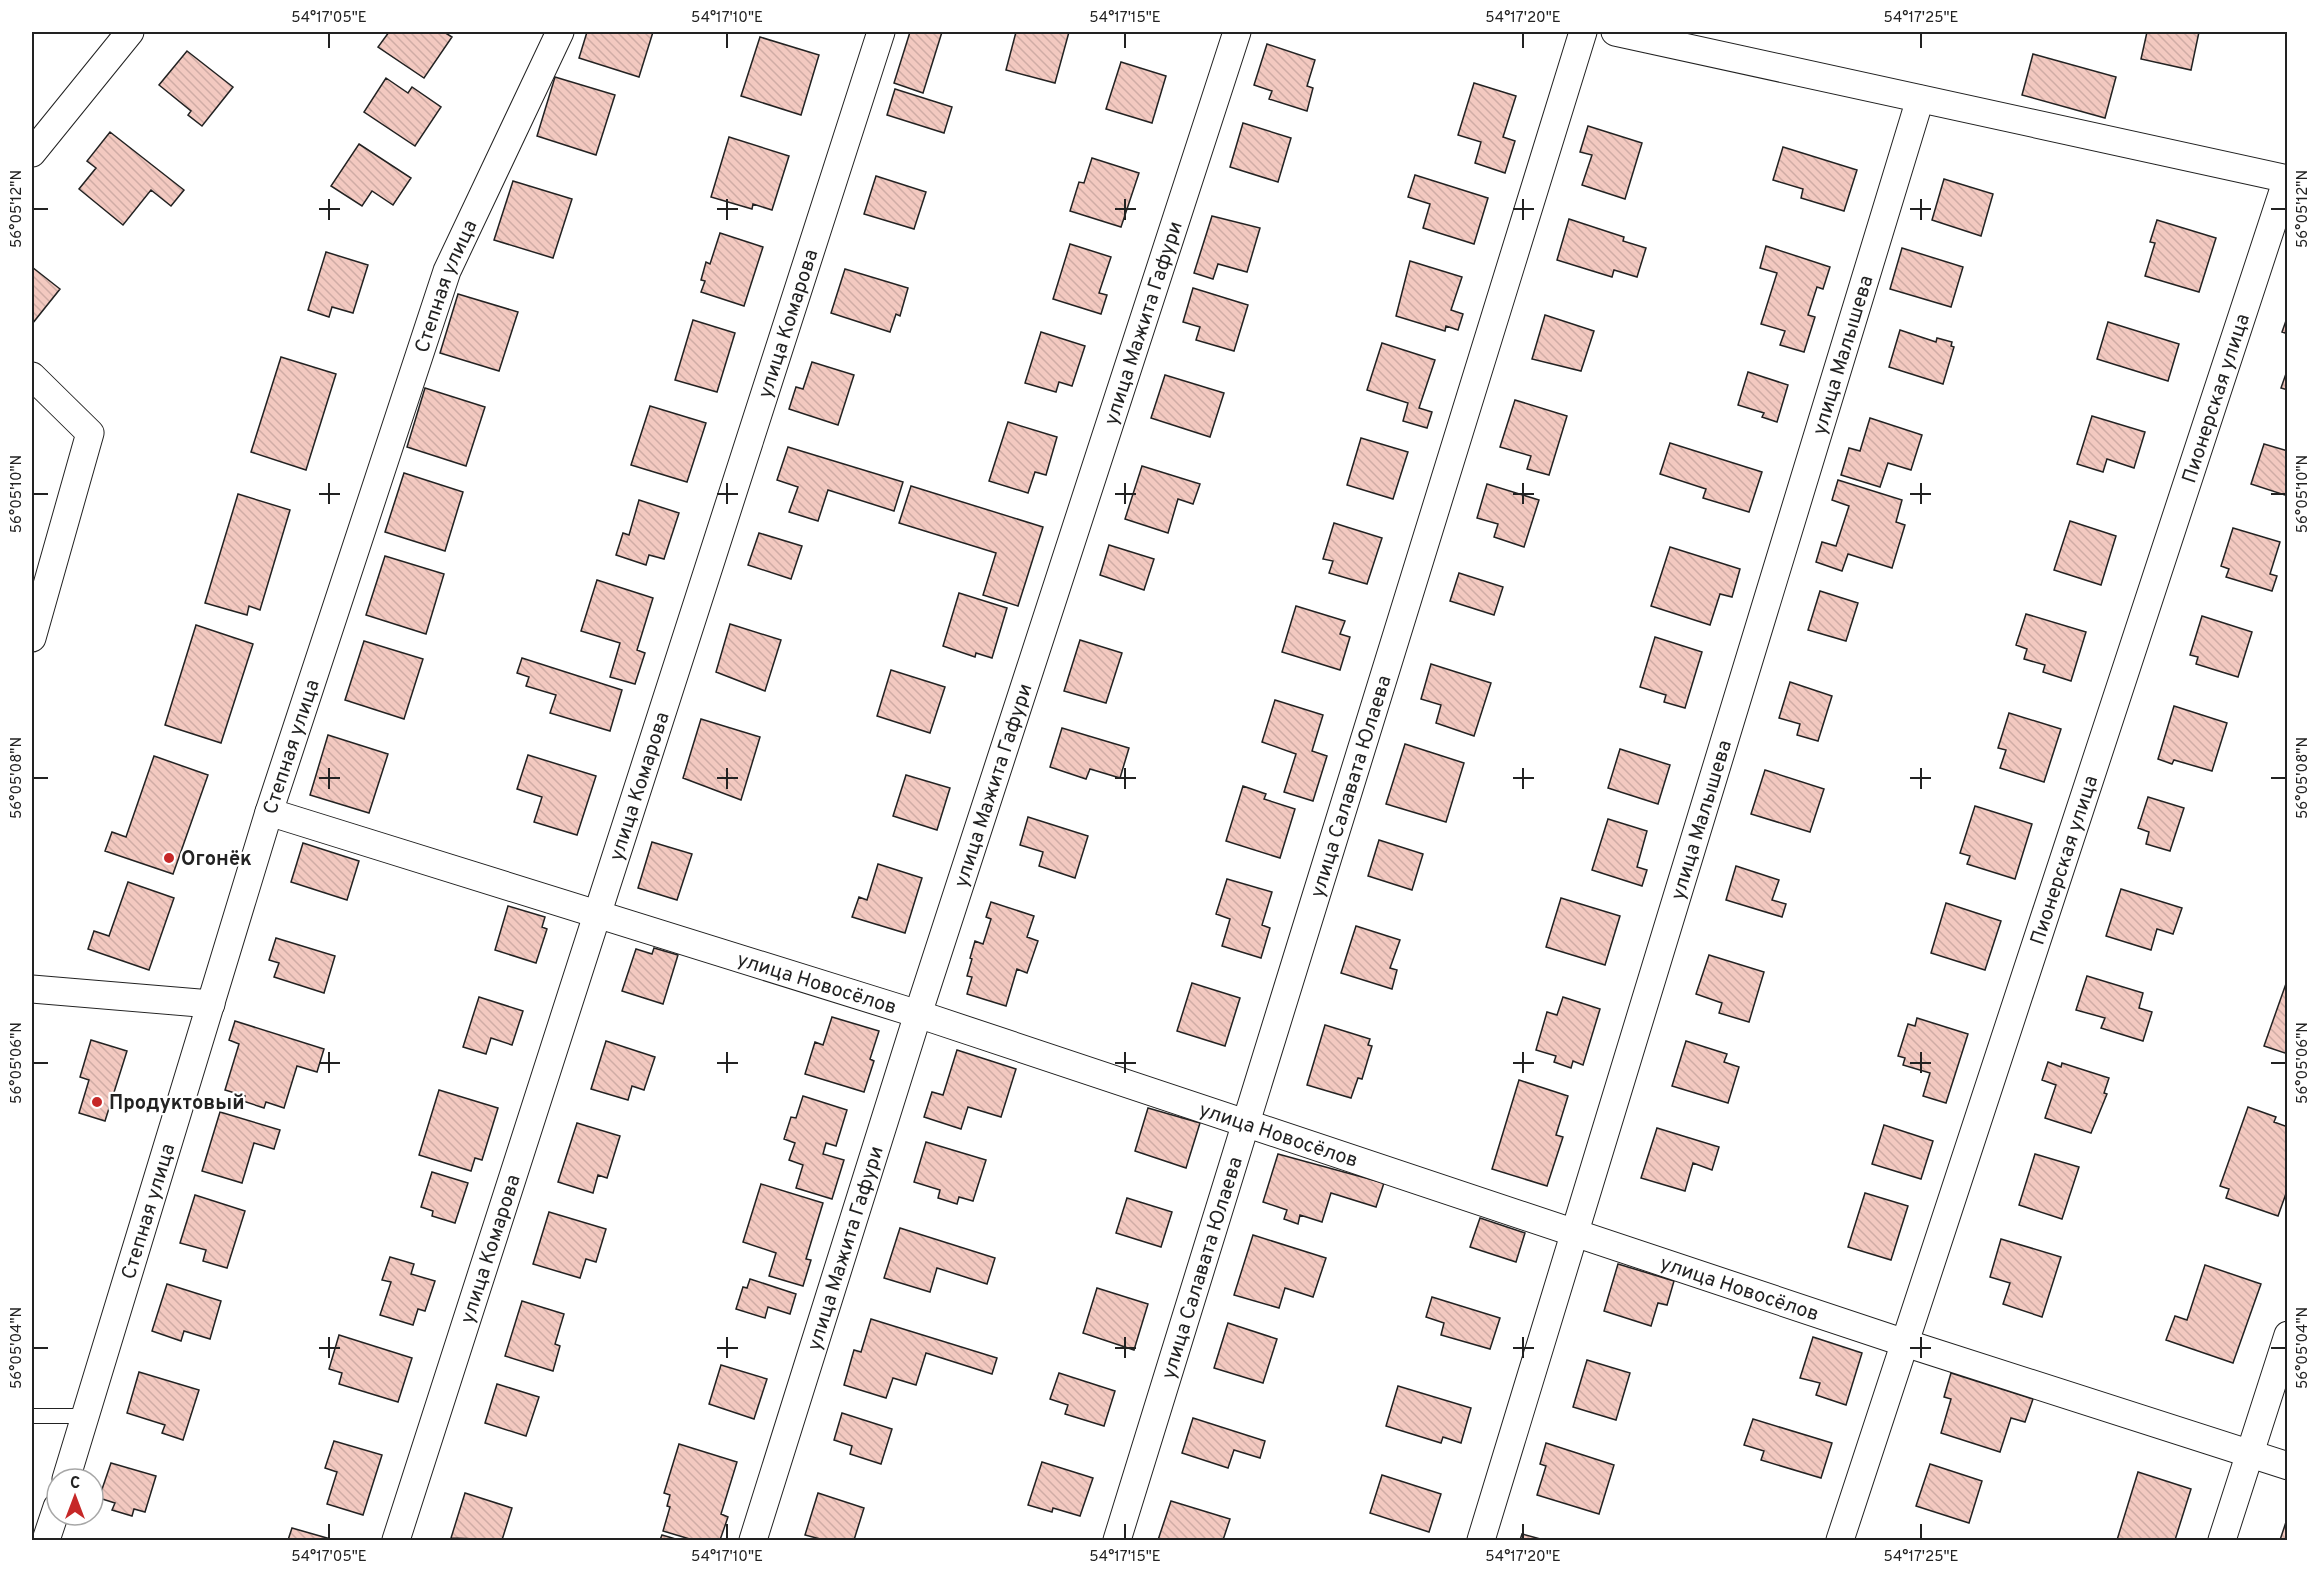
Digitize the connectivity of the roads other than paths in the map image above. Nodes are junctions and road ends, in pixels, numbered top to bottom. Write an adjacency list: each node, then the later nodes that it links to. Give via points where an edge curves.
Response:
1 (130, 32): 8 (street)
2 (560, 32): 12 (street, Степная улица, via 447,271)
3 (881, 32): 13 (street, улица Комарова)
4 (1237, 32): 16 (street, улица Мажита Гафури)
5 (1584, 32): 17 (street, улица Салавата Юлаева)
6 (1615, 32): 7 (street)
7 (1920, 99): 9 (street); 18 (street, улица Малышева)
8 (32, 153)
9 (2287, 179): 20 (street, Пионерская улица)
10 (32, 376): 11 (street, via 90,433)
11 (32, 638)
12 (269, 812): 13 (street, улица Новосёлов); 15 (street, Степная улица)
13 (597, 914): 16 (street, улица Новосёлов); 26 (street, улица Комарова)
14 (32, 989): 15 (street)
15 (211, 1004): 22 (street, Степная улица)
16 (918, 1014): 17 (street, улица Новосёлов); 27 (street, улица Мажита Гафури)
17 (1247, 1121): 18 (street, улица Новосёлов); 28 (street, улица Салавата Юлаева)
18 (1576, 1232): 20 (street, улица Новосёлов); 29 (street, улица Малышева)
19 (2288, 1335): 23 (street)
20 (1905, 1343): 23 (street, улица Новосёлов); 30 (street, Пионерская улица)
21 (32, 1416): 22 (lane)
22 (86, 1416): 25 (street, Степная улица)
23 (2249, 1452): 24 (street, улица Новосёлов); 31 (street)
24 (2288, 1466)
25 (70, 1467)
26 (396, 1540)
27 (753, 1540)
28 (1117, 1540)
29 (1480, 1540)
30 (1840, 1540)
31 (2222, 1540)

